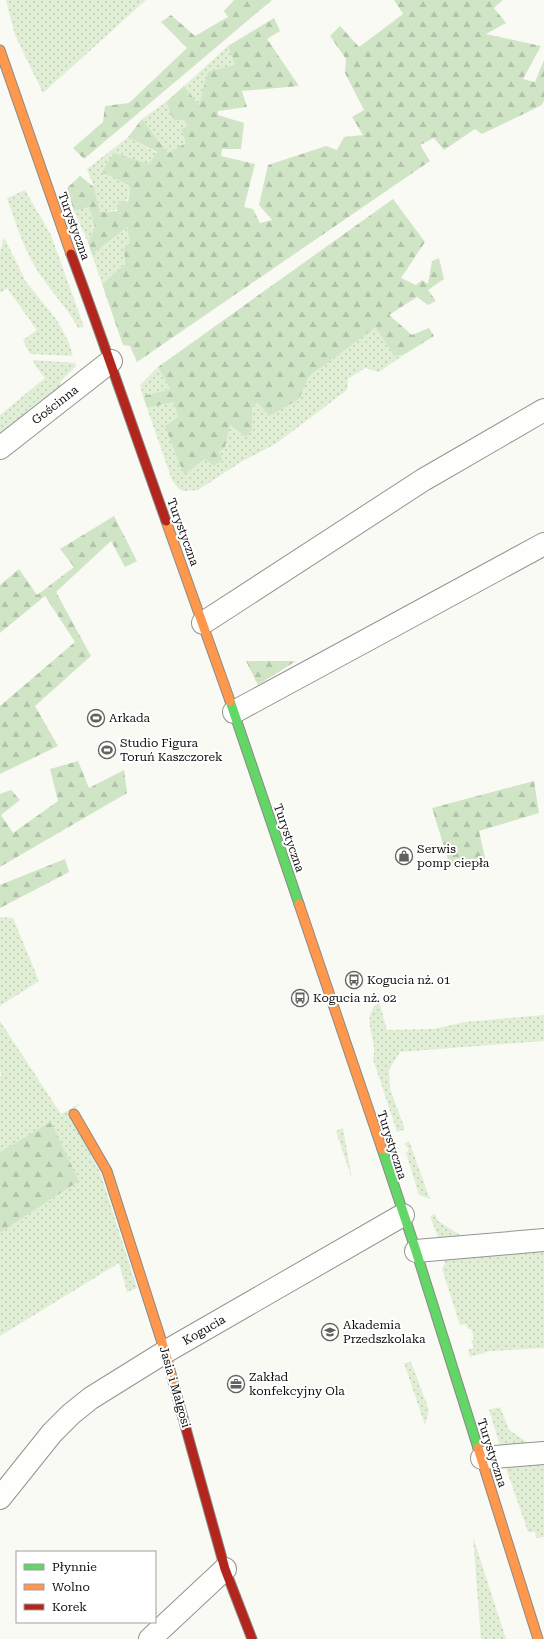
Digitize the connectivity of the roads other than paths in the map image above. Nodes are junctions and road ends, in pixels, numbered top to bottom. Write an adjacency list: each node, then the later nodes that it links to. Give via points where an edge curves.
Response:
1 (0, 50): 2 (main road, Turystyczna)
2 (111, 361): 4 (street, Gościnna); 6 (main road, Turystyczna)
3 (544, 410): 6 (street, via 423,480)
4 (0, 448)
5 (544, 544): 7 (street)
6 (203, 623): 7 (main road, Turystyczna)
7 (234, 712): 9 (main road, Turystyczna)
8 (74, 1114): 12 (main road, Jasia i Małgosi, via 107,1171)
9 (403, 1215): 11 (main road, Turystyczna); 12 (street, Kogucia)
10 (544, 1240): 11 (street)
11 (416, 1251): 14 (main road, Turystyczna)
12 (165, 1352): 15 (street, Kogucia, via 90,1398 52,1433); 16 (main road, Jasia i Małgosi)
13 (544, 1454): 14 (street)
14 (482, 1458): 19 (main road, Turystyczna)
15 (3, 1488)
16 (225, 1569): 17 (street); 18 (main road, Jasia i Małgosi)
17 (150, 1639)
18 (252, 1639)
19 (538, 1639)

